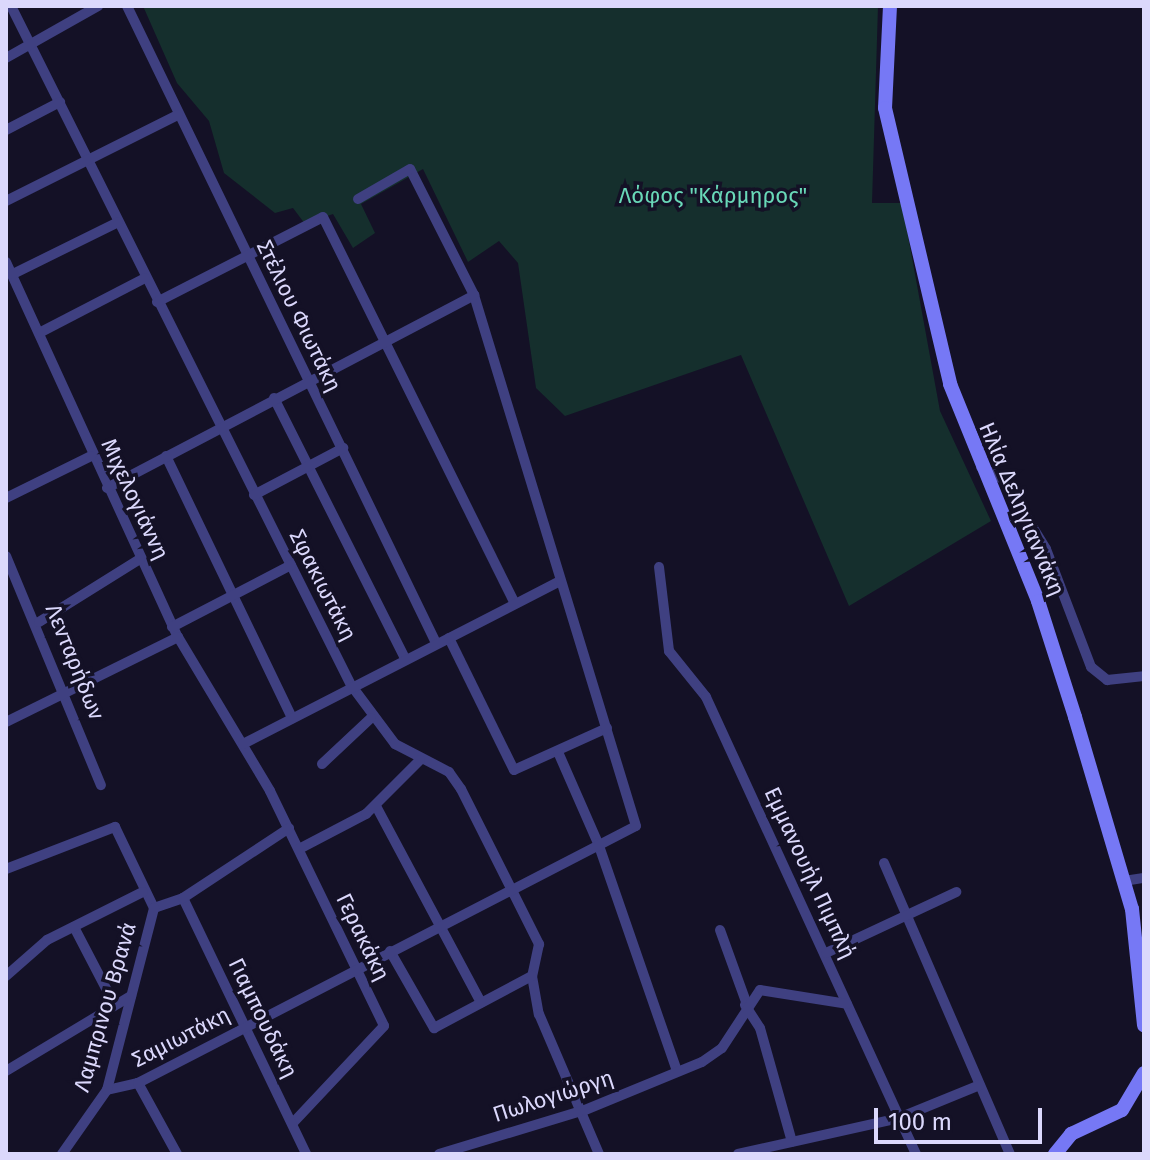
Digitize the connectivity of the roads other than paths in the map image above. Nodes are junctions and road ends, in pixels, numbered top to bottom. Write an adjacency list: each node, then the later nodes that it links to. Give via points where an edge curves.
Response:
1 (11, 6): 5 (street, Σφακιωτάκη)
2 (98, 6): 5 (street)
3 (127, 6): 8 (street, Στέλιου Φιωτάκη)
4 (890, 6): 28 (street, Ηλία Δεληγιαννάκη, via 889,133 920,234 950,384)
5 (31, 44): 6 (street); 7 (street, Σφακιωτάκη)
6 (6, 58)
7 (60, 102): 9 (street); 10 (street, Σφακιωτάκη)
8 (178, 115): 10 (street); 14 (street, Στέλιου Φιωτάκη)
9 (6, 130)
10 (88, 161): 12 (street); 13 (street, Σφακιωτάκη)
11 (358, 199): 18 (street, via 410,169)
12 (6, 201)
13 (118, 222): 16 (street); 17 (street, Σφακιωτάκη)
14 (248, 254): 19 (street); 21 (street, via 323,217); 22 (street, Στέλιου Φιωτάκη)
15 (6, 262): 16 (street, Μιχελογιάννη)
16 (13, 274): 20 (street, Μιχελογιάννη)
17 (145, 278): 19 (street, Σφακιωτάκη); 20 (street)
18 (474, 295): 21 (street); 37 (street)
19 (157, 302): 24 (street, Σφακιωτάκη)
20 (41, 332): 26 (street, Μιχελογιάννη)
21 (390, 340): 22 (street); 39 (street)
22 (307, 381): 23 (street); 25 (street, Στέλιου Φιωτάκη)
23 (274, 398): 24 (street); 29 (street)
24 (221, 425): 27 (street); 31 (street, Σφακιωτάκη)
25 (343, 448): 29 (street); 43 (street, Στέλιου Φιωτάκη)
26 (91, 456): 30 (street, Μιχελογιάννη); 32 (street)
27 (166, 456): 30 (street); 38 (street)
28 (980, 466): 45 (street, via 1003,479 1046,549 1091,667 1107,680); 64 (street, Ηλία Δεληγιαννάκη, via 1038,601)
29 (307, 468): 31 (street); 44 (street)
30 (107, 488): 34 (street, Μιχελογιάννη)
31 (254, 495): 35 (street, Σφακιωτάκη)
32 (6, 498)
33 (6, 556): 40 (street, Λενταρήδων)
34 (140, 559): 40 (street); 41 (street, Μιχελογιάννη)
35 (291, 565): 38 (street); 46 (street, Σφακιωτάκη)
36 (659, 567): 75 (street, Εµµανουήλ Πιµπλή, via 669,651 706,697)
37 (560, 581): 39 (street); 51 (street)
38 (233, 597): 41 (street); 48 (street)
39 (514, 601): 42 (street)
40 (39, 622): 47 (street, Λενταρήδων)
41 (175, 632): 47 (street); 52 (street, Μιχελογιάννη, via 225,727)
42 (449, 638): 43 (street); 53 (street, via 514,770)
43 (436, 643): 44 (street)
44 (405, 659): 46 (street)
45 (1144, 676)
46 (351, 685): 48 (street); 49 (street, Σφακιωτάκη)
47 (66, 689): 50 (street); 56 (street, Λενταρήδων)
48 (292, 718): 52 (street)
49 (371, 718): 54 (street, Σφακιωτάκη); 55 (street)
50 (6, 722)
51 (607, 728): 53 (street); 59 (street, Σαμιωτάκη, via 636,826)
52 (243, 744): 58 (street, Γερακάκη)
53 (558, 752): 59 (street)
54 (420, 760): 57 (street); 65 (street, Σφακιωτάκη, via 455,779)
55 (322, 764)
56 (101, 785)
57 (376, 806): 60 (street); 71 (street)
58 (289, 828): 60 (street, Γερακάκη); 68 (street)
59 (598, 843): 65 (street, Σαμιωτάκη); 88 (street)
60 (299, 849): 77 (street, Γερακάκη)
61 (884, 863): 70 (street)
62 (6, 869): 66 (street, via 113,827 124,832)
63 (1144, 878): 64 (street)
64 (1124, 881): 76 (street, Ηλία Δεληγιαννάκη)
65 (510, 887): 71 (street, Σαμιωτάκη); 79 (street, Σφακιωτάκη, via 539,944)
66 (143, 892): 69 (street); 72 (street)
67 (956, 892): 70 (street)
68 (183, 898): 69 (street); 86 (street, Γιαμπουδάκη)
69 (154, 908): 80 (street, Λαμπρινου Βρανά)
70 (905, 916): 75 (street); 91 (street)
71 (441, 925): 74 (street, Σαμιωτάκη); 81 (street)
72 (74, 927): 78 (street); 82 (street)
73 (720, 930): 83 (street)
74 (390, 951): 77 (street, Σαμιωτάκη); 81 (street, via 432,1028)
75 (826, 953): 84 (street, Εµµανουήλ Πιµπλή)
76 (1143, 962): 85 (street, Ηλία Δεληγιαννάκη)
77 (356, 968): 86 (street, Σαμιωτάκη); 95 (street, Γερακάκη, via 384,1031)
78 (6, 976)
79 (532, 976): 81 (street); 93 (street, Σφακιωτάκη, via 539,1014)
80 (131, 996): 82 (street); 92 (street, Λαμπρινου Βρανά)
81 (481, 1003)
82 (114, 1004): 87 (street)
83 (746, 1004): 84 (street, via 777,989); 88 (street, Πωλογιώργη, via 722,1048); 96 (street, via 760,1028)
84 (847, 1004): 94 (street, Εµµανουήλ Πιµπλή)
85 (1144, 1025)
86 (245, 1028): 90 (street, Σαμιωτάκη); 95 (street, Γιαμπουδάκη)
87 (6, 1071)
88 (677, 1071): 93 (street, Πωλογιώργη)
89 (1144, 1073): 105 (street, via 1122,1110 1071,1134)
90 (138, 1083): 92 (street, Σαμιωτάκη); 99 (street)
91 (980, 1085): 94 (street); 104 (street)
92 (107, 1090): 98 (street, Λαμπρινου Βρανά)
93 (585, 1110): 101 (street, Πωλογιώργη); 102 (street, Σφακιωτάκη)
94 (899, 1118): 96 (street); 103 (street, Εµµανουήλ Πιµπλή)
95 (292, 1124): 100 (street, Γιαμπουδάκη)
96 (792, 1142): 97 (street)
97 (745, 1153)
98 (62, 1154)
99 (177, 1154)
100 (306, 1154)
101 (439, 1154)
102 (599, 1154)
103 (916, 1154)
104 (1010, 1154)
105 (1055, 1154)

